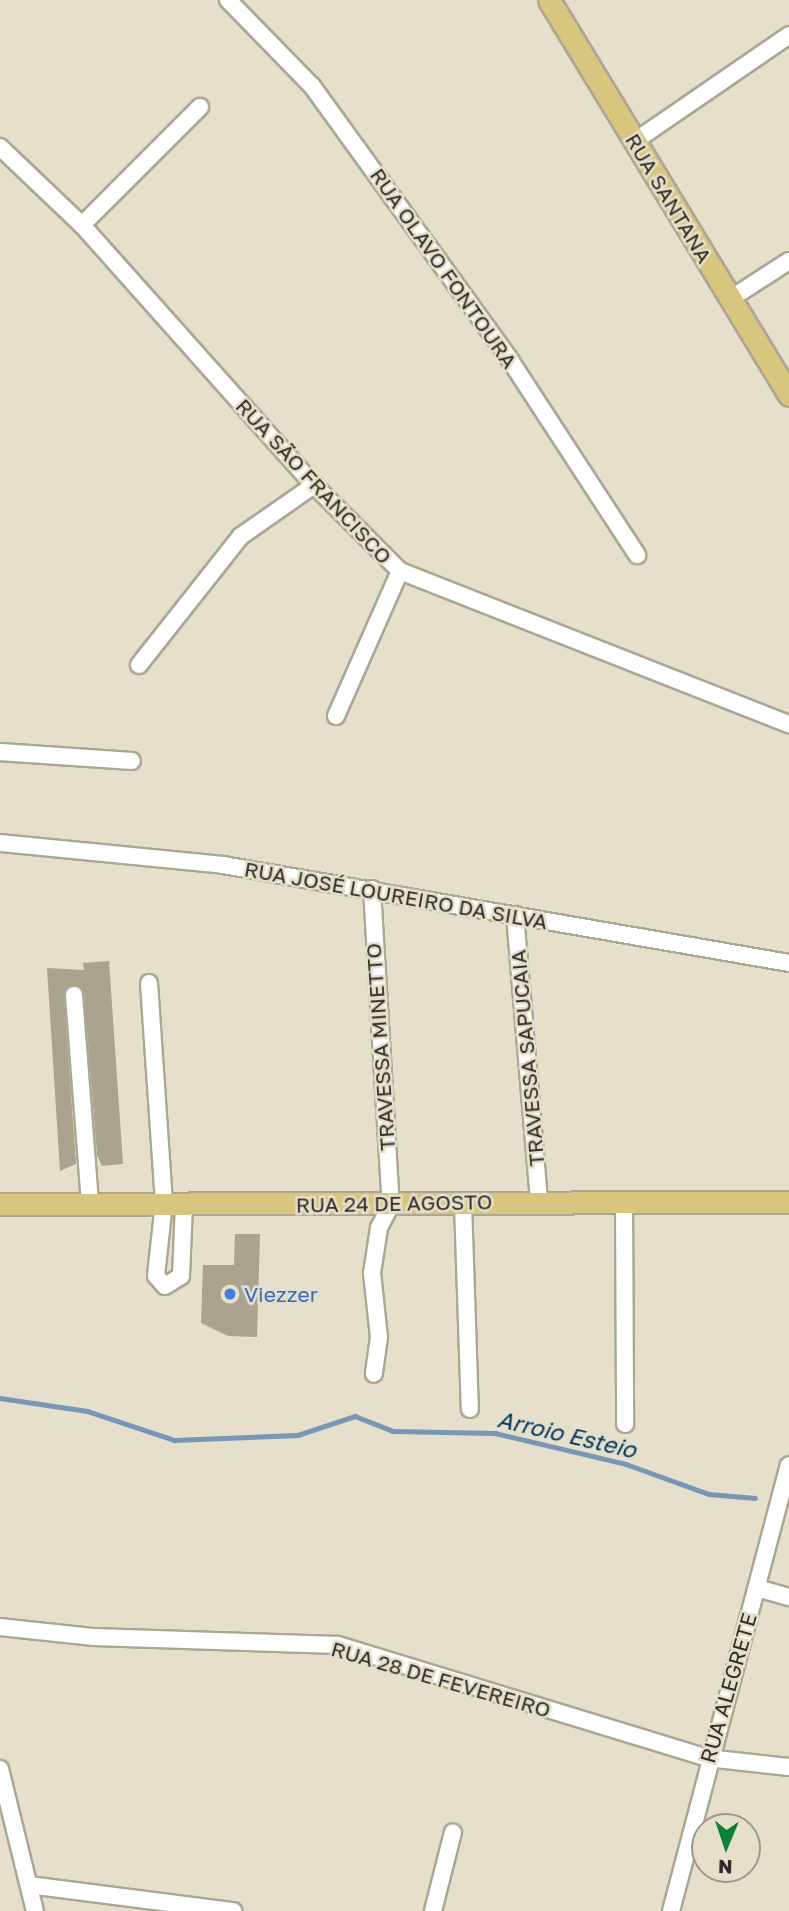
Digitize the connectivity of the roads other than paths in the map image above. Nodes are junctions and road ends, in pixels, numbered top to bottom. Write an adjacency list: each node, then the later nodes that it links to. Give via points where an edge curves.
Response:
1 (228, 0): 12 (street, RUA OLAVO FONTOURA, via 312,86 510,360)
2 (549, 0): 5 (main road, RUA SANTANA)
3 (789, 35): 5 (street)
4 (200, 107): 7 (street)
5 (635, 141): 9 (main road, RUA SANTANA)
6 (0, 147): 7 (street, RUA SÃO FRANCISCO)
7 (82, 225): 11 (street, RUA SÃO FRANCISCO)
8 (789, 261): 9 (street)
9 (730, 299): 10 (main road, RUA SANTANA)
10 (789, 395)
11 (314, 485): 13 (street, RUA SÃO FRANCISCO); 14 (street, via 241,536)
12 (637, 555)
13 (400, 571): 15 (street); 16 (street, RUA SÃO FRANCISCO)
14 (139, 665)
15 (336, 716)
16 (789, 724)
17 (0, 752): 18 (street)
18 (132, 761)
19 (0, 843): 20 (street, RUA JOSÉ LOUREIRO DA SILVA, via 142,854)
20 (372, 889): 21 (street, RUA JOSÉ LOUREIRO DA SILVA); 32 (street, TRAVESSA MINETTO)
21 (515, 915): 22 (street, RUA JOSÉ LOUREIRO DA SILVA); 25 (street, TRAVESSA SAPUCAIA)
22 (789, 962)
23 (149, 983): 28 (street)
24 (74, 995): 30 (street)
25 (539, 1202): 26 (main road, RUA 24 DE AGOSTO); 29 (main road, RUA 24 DE AGOSTO)
26 (624, 1202): 27 (main road, RUA 24 DE AGOSTO); 35 (street)
27 (789, 1202)
28 (174, 1203): 30 (main road, RUA 24 DE AGOSTO); 32 (main road, RUA 24 DE AGOSTO)
29 (463, 1203): 32 (main road, RUA 24 DE AGOSTO); 34 (street)
30 (90, 1204): 31 (main road, RUA 24 DE AGOSTO)
31 (0, 1205)
32 (391, 1205): 33 (street, via 379,1228 373,1273 379,1337)
33 (374, 1374)
34 (470, 1409)
35 (625, 1423)
36 (789, 1465): 37 (street, RUA ALEGRETE)
37 (757, 1588): 38 (street); 40 (street, RUA ALEGRETE)
38 (789, 1597)
39 (0, 1627): 40 (street, RUA 28 DE FEVEREIRO, via 94,1637 338,1645)
40 (707, 1758): 41 (street, RUA 28 DE FEVEREIRO); 48 (street, RUA ALEGRETE)
41 (789, 1767)
42 (0, 1769): 44 (street)
43 (453, 1832): 47 (street)
44 (29, 1885): 45 (street); 46 (street)
45 (35, 1911)
46 (233, 1911)
47 (433, 1911)
48 (671, 1911)

